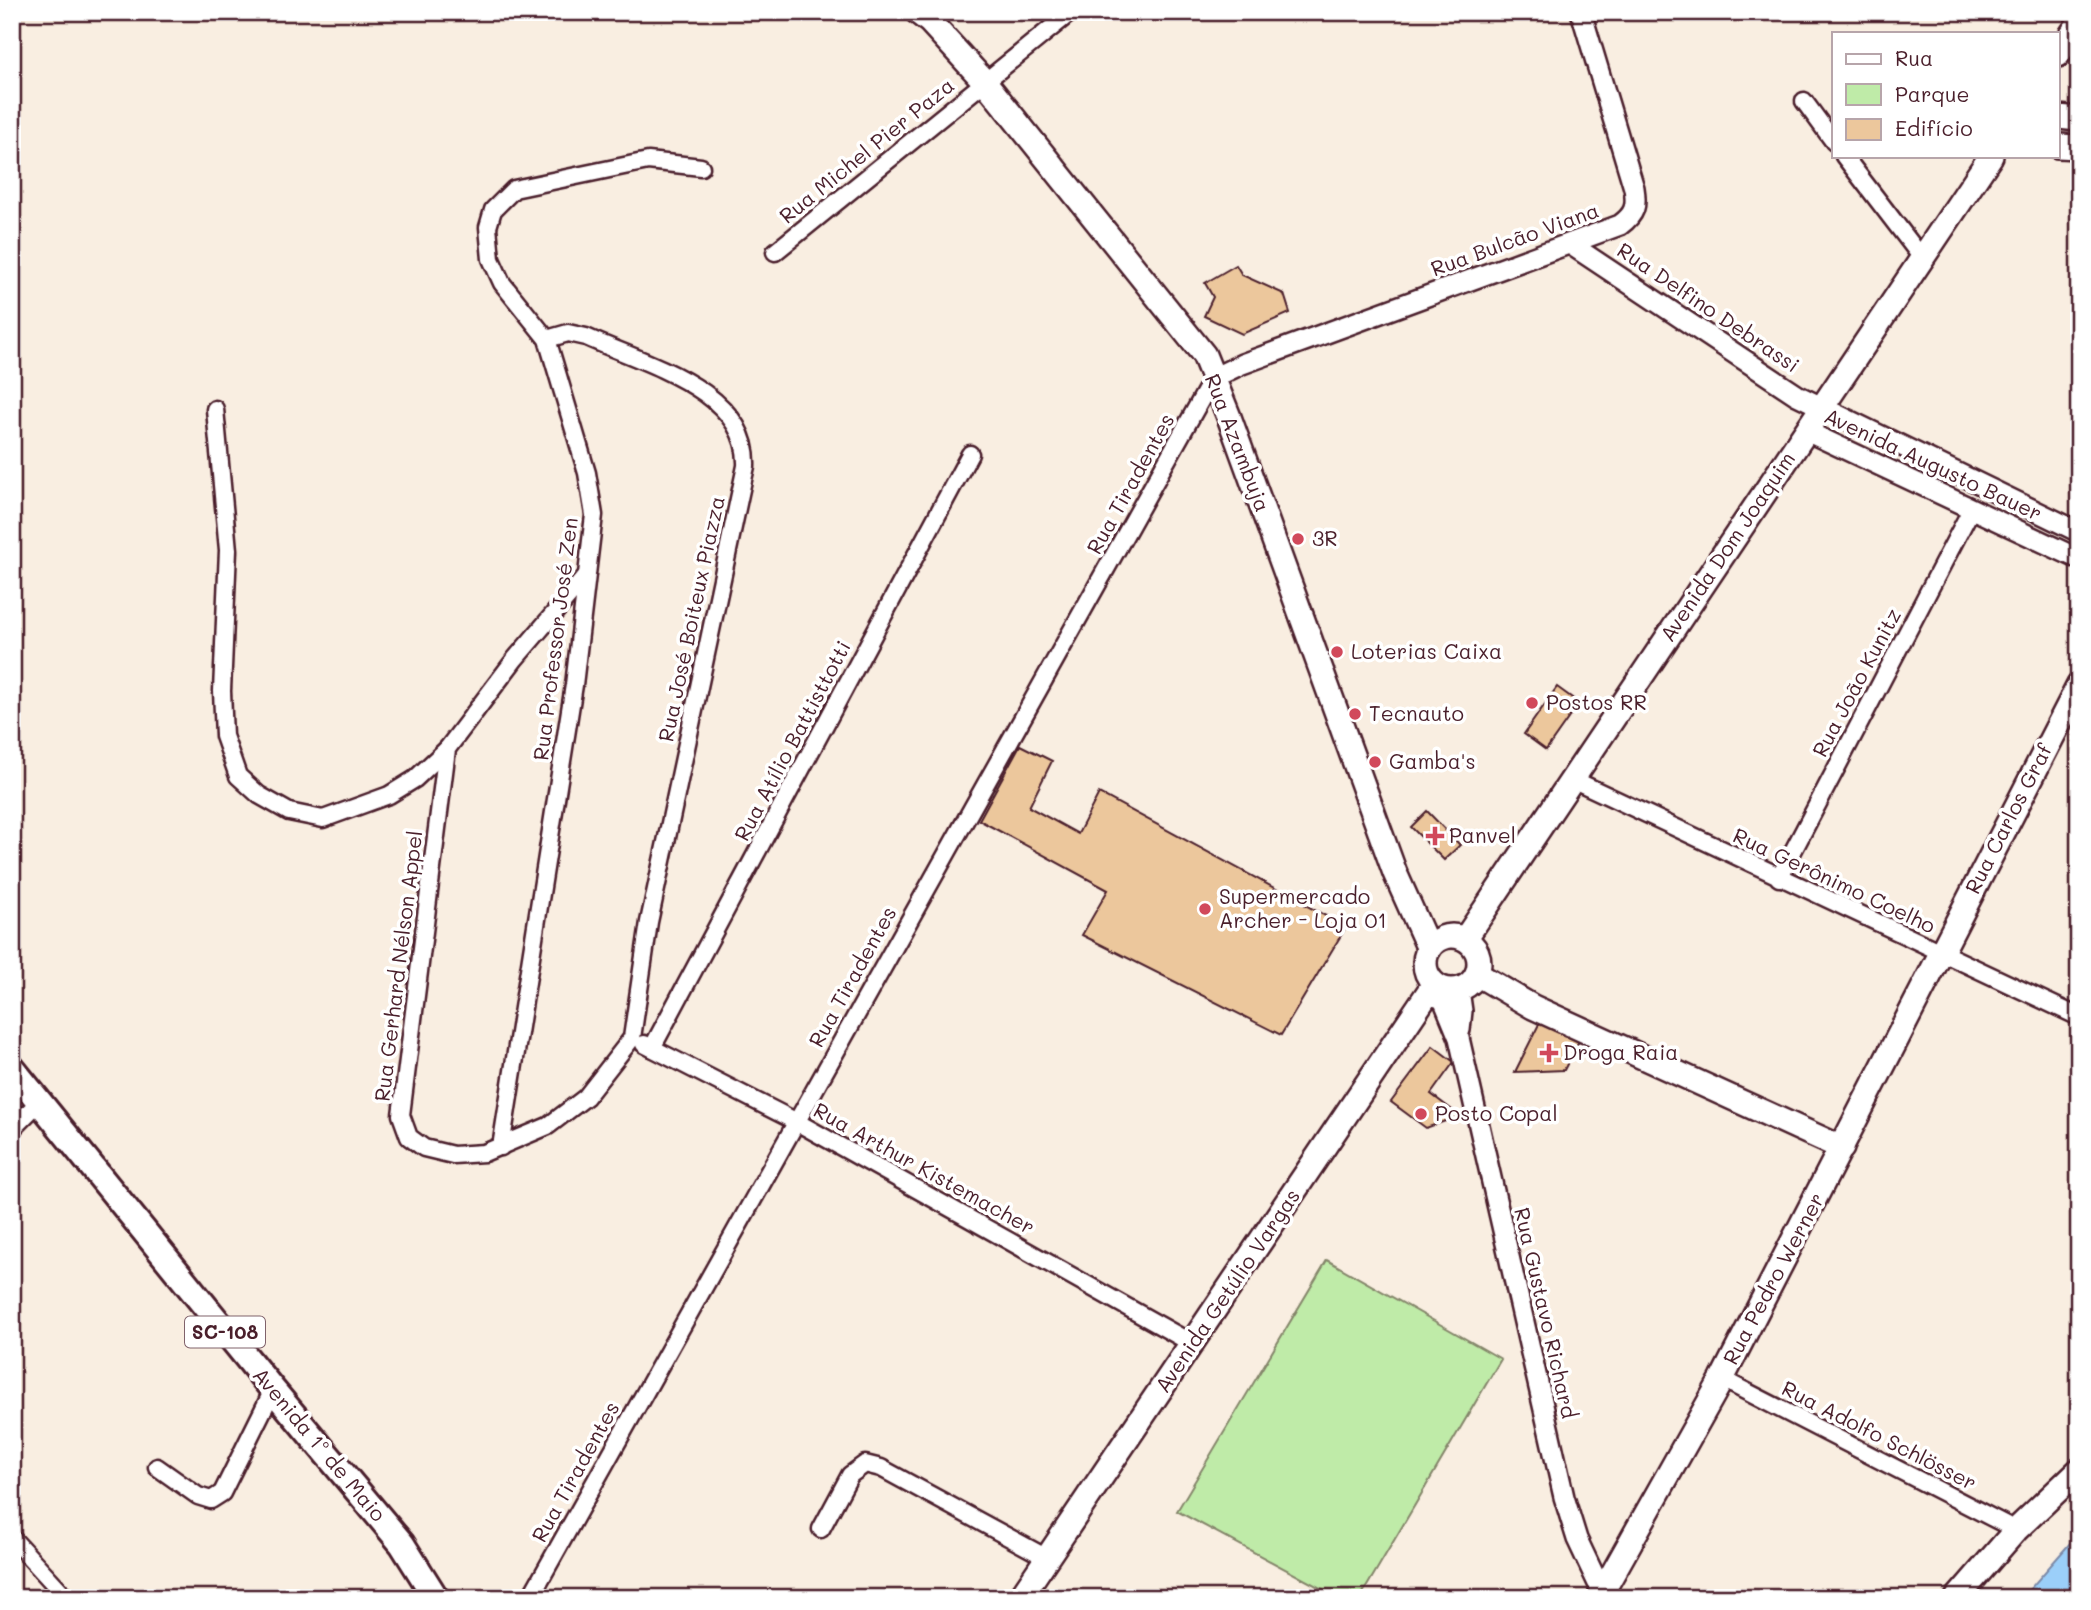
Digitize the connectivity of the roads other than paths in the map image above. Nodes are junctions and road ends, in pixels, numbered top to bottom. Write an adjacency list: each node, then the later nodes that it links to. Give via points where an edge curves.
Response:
1 (917, 12): 6 (main road, Rua Azambuja)
2 (1072, 12): 6 (street, Rua Michel Pier Paza)
3 (1581, 12): 16 (street, Rua Bulcão Viana, via 1636,203 1633,215 1620,225)
4 (2079, 23): 5 (main road)
5 (2060, 52)
6 (985, 82): 17 (street, Rua Michel Pier Paza); 20 (main road, Rua Azambuja, via 1203,355)
7 (1804, 101): 10 (street)
8 (2060, 117): 9 (main road)
9 (2079, 118)
10 (1832, 139)
11 (2060, 145): 12 (main road)
12 (2079, 147)
13 (1845, 158): 18 (street)
14 (1989, 158): 18 (main road, Avenida Dom Joaquim)
15 (701, 167): 19 (street, Rua Professor José Zen, via 648,161 514,189 502,198 488,227 491,259 502,283)
16 (1570, 244): 20 (street, Rua Bulcão Viana); 21 (street, Rua Delfino Debrassi, via 1797,395)
17 (775, 252)
18 (1922, 258): 21 (main road, Avenida Dom Joaquim)
19 (547, 339): 29 (street, Rua Professor José Zen, via 587,473 594,515); 41 (street, Rua José Boiteux Piazza, via 568,333 586,337 694,386 725,408 747,446 649,922)
20 (1213, 378): 35 (main road, Rua Azambuja, via 1395,873); 46 (street, Rua Tiradentes)
21 (1822, 407): 23 (main road, Avenida Dom Joaquim); 25 (street, Avenida Augusto Bauer)
22 (215, 409): 31 (street, via 228,550 224,736 238,776 289,812 323,819 389,795 415,779)
23 (1806, 430): 26 (street, Avenida Augusto Bauer); 32 (main road, Avenida Dom Joaquim)
24 (970, 454): 43 (street, Rua Atílio Battisttotti)
25 (1984, 486): 26 (street); 27 (street, Avenida Augusto Bauer)
26 (1972, 508): 28 (street, Avenida Augusto Bauer); 33 (street, Rua João Kunitz)
27 (2079, 532)
28 (2079, 559)
29 (586, 576): 31 (street, Rua Gerhard Nélson Appel); 48 (street, Rua Professor José Zen, via 574,685)
30 (2079, 685): 36 (main road, Rua Carlos Graf)
31 (447, 749): 48 (street, Rua Gerhard Nélson Appel, via 401,1115 409,1137 424,1148 453,1155)
32 (1572, 779): 33 (street, Rua Gerônimo Coelho); 34 (main road, Avenida Dom Joaquim)
33 (1779, 878): 36 (street, Rua Gerônimo Coelho)
34 (1465, 939): 35 (main road, via 1445,937); 37 (main road, via 1478,954)
35 (1429, 949): 39 (main road, via 1426,972)
36 (1939, 954): 40 (street, Rua Gerônimo Coelho); 49 (main road, Rua Pedro Werner)
37 (1477, 974): 38 (main road); 49 (main road, via 1533,1007)
38 (1459, 990): 39 (main road); 42 (street, Rua Gustavo Richard)
39 (1430, 991): 42 (street, Rua Gustavo Richard, via 1443,999); 50 (main road, Avenida Getúlio Vargas)
40 (2079, 1017)
41 (632, 1038): 43 (street, Rua Arthur Kistemacher); 48 (street, Rua Gerhard Nélson Appel, via 586,1097 548,1126)
42 (1459, 1038): 59 (street, Rua Gustavo Richard, via 1564,1497)
43 (652, 1048): 46 (street, Rua Arthur Kistemacher)
44 (12, 1068): 45 (main road, Avenida 1º de Maio / SC-108)
45 (39, 1102): 47 (street); 52 (main road, Avenida 1º de Maio / SC-108)
46 (796, 1121): 50 (street, Rua Arthur Kistemacher); 62 (street, Rua Tiradentes)
47 (12, 1129)
48 (501, 1147)
49 (1842, 1148): 51 (main road, Rua Pedro Werner)
50 (1192, 1344): 58 (main road, Avenida Getúlio Vargas)
51 (1722, 1379): 56 (street, Rua Adolfo Schlösser); 59 (main road, Rua Pedro Werner)
52 (273, 1390): 53 (street, via 222,1493 211,1500 198,1496); 61 (main road, Avenida 1º de Maio / SC-108, via 402,1544)
53 (157, 1467)
54 (2079, 1470): 56 (main road)
55 (821, 1529): 58 (street, via 850,1475 866,1464)
56 (2016, 1530): 64 (main road)
57 (12, 1538): 60 (street)
58 (1047, 1558): 63 (main road, Avenida Getúlio Vargas)
59 (1600, 1595)
60 (67, 1598)
61 (436, 1598)
62 (530, 1598)
63 (1020, 1598)
64 (1957, 1598)

